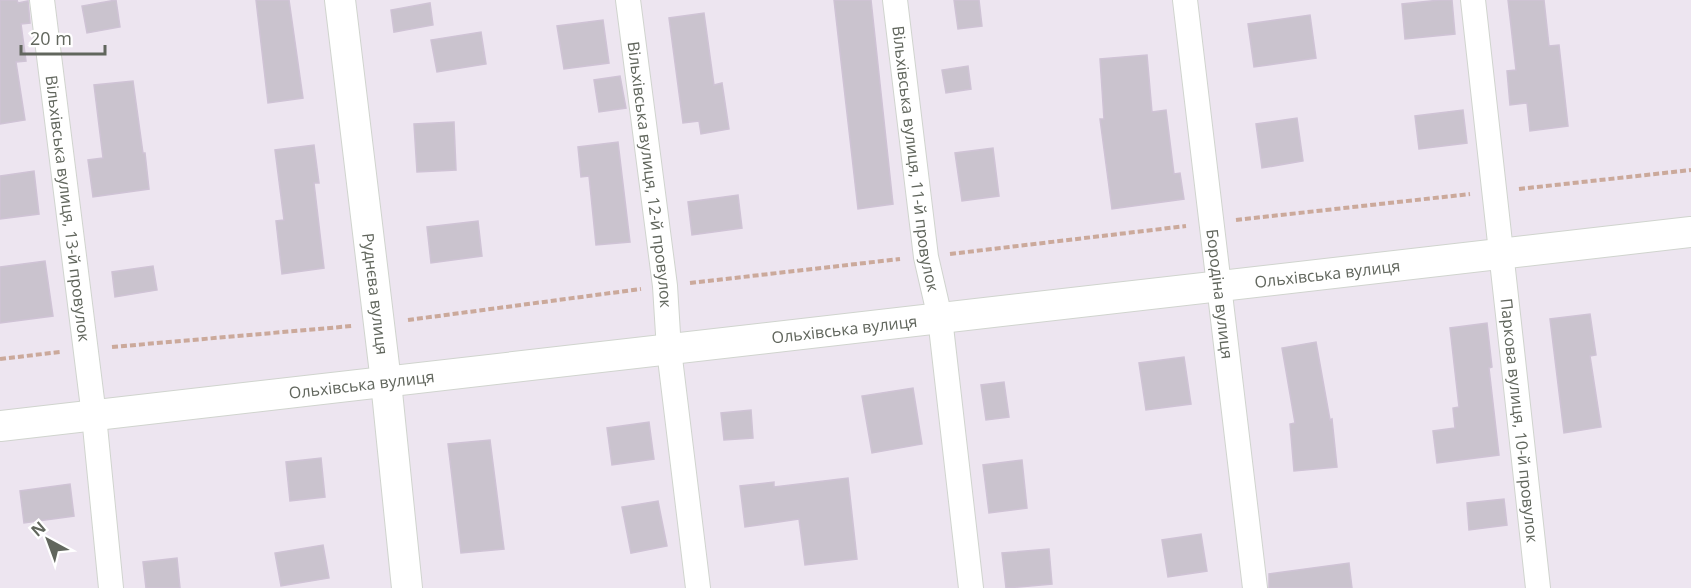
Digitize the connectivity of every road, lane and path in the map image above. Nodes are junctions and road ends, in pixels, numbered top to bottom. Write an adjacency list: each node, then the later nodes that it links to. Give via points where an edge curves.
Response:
1 (42, 0): 17 (street, Вільхівська вулиця, 13-й провулок)
2 (340, 0): 16 (street, Руднєва вулиця)
3 (628, 0): 13 (street, Вільхівська вулиця, 12-й провулок)
4 (895, 0): 12 (street, Вільхівська вулиця, 11-й провулок)
5 (1185, 0): 9 (street, Бородіна вулиця)
6 (1473, 0): 8 (street, Паркова вулиця, 10-й провулок)
7 (1691, 170): 8 (path)
8 (1496, 191): 9 (path); 11 (street, Паркова вулиця, 10-й провулок)
9 (1211, 223): 12 (path); 14 (street, Бородіна вулиця)
10 (1691, 232): 11 (street, Ольхівська вулиця)
11 (1500, 254): 14 (street, Ольхівська вулиця); 28 (street, Паркова вулиця, 10-й провулок)
12 (926, 257): 13 (path); 15 (street, Вільхівська вулиця, 11-й провулок)
13 (665, 286): 16 (path); 18 (street, Вільхівська вулиця, 12-й провулок)
14 (1219, 287): 15 (street, Ольхівська вулиця); 27 (street, Бородіна вулиця)
15 (940, 318): 18 (street, Ольхівська вулиця); 26 (street, Вільхівська вулиця, 11-й провулок)
16 (378, 324): 17 (path); 20 (street, Руднєва вулиця)
17 (86, 350): 19 (path); 21 (street, Вільхівська вулиця, 13-й провулок)
18 (669, 350): 20 (street, Ольхівська вулиця); 25 (street, Вільхівська вулиця, 12-й провулок)
19 (0, 359)
20 (386, 382): 21 (street, Ольхівська вулиця); 24 (street, Руднєва вулиця)
21 (94, 416): 22 (street, Ольхівська вулиця); 23 (street, Вільхівська вулиця, 13-й провулок)
22 (0, 426)
23 (111, 588)
24 (407, 588)
25 (698, 588)
26 (971, 588)
27 (1255, 588)
28 (1538, 588)

